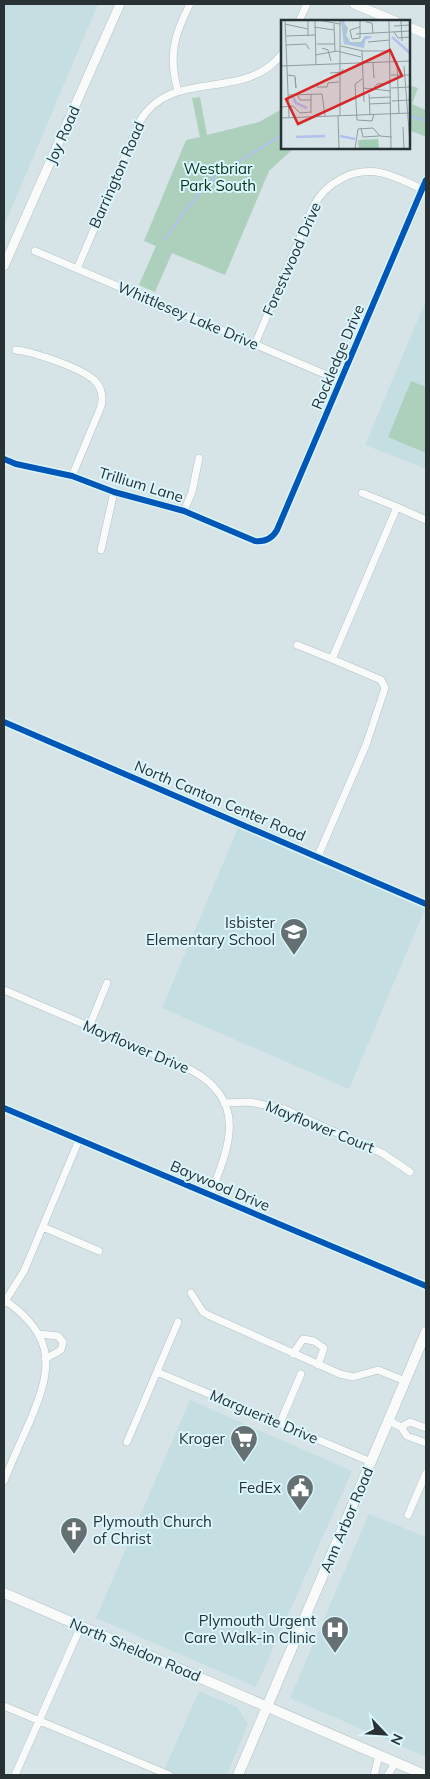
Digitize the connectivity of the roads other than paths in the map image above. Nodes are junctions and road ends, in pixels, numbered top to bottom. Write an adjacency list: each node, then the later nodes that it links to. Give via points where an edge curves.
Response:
1 (120, 4): 14 (street, Joy Road)
2 (190, 4): 10 (street, via 172,51)
3 (306, 4): 5 (street)
4 (354, 4): 6 (street)
5 (299, 20)
6 (394, 20)
7 (410, 27): 8 (street)
8 (426, 34)
9 (281, 55): 10 (street, Barrington Road, via 268,68 247,80)
10 (178, 91): 15 (street, Barrington Road, via 156,101 144,115)
11 (426, 180): 12 (street, Rockledge Drive)
12 (422, 189): 16 (street, Forestwood Drive, via 387,175 368,172 343,177 324,192 313,207); 18 (street, Rockledge Drive)
13 (35, 251): 15 (street, Whittlesey Lake Drive)
14 (4, 266)
15 (77, 268): 16 (street, Whittlesey Lake Drive)
16 (255, 344): 18 (street, Whittlesey Lake Drive)
17 (16, 350): 21 (street, via 32,352 89,376 100,389 100,409)
18 (341, 381): 27 (street, Rockledge Drive, via 277,530)
19 (199, 458): 25 (street, via 192,492)
20 (4, 459): 21 (street, Trillium Lane)
21 (72, 476): 22 (street, Trillium Lane)
22 (114, 492): 25 (street, Trillium Lane); 28 (street)
23 (362, 493): 24 (street)
24 (397, 507): 26 (street); 30 (street)
25 (184, 511): 27 (street, Trillium Lane, via 255,541)
26 (426, 520)
27 (268, 540)
28 (101, 550)
29 (297, 644): 30 (street)
30 (332, 660): 32 (street, via 382,680 385,688 366,745)
31 (4, 722): 32 (street, North Canton Center Road)
32 (318, 856): 33 (street, North Canton Center Road)
33 (426, 904)
34 (107, 983): 36 (street)
35 (4, 990): 36 (street, Mayflower Drive)
36 (88, 1027): 37 (street, Mayflower Drive, via 195,1072 212,1086)
37 (224, 1103): 40 (street, Mayflower Court, via 250,1102 284,1109 382,1153); 41 (street, Mayflower Drive, via 229,1122 229,1143)
38 (4, 1108): 39 (street, Baywood Drive)
39 (80, 1140): 41 (street, Baywood Drive); 42 (street)
40 (410, 1172)
41 (210, 1195): 44 (street, Baywood Drive)
42 (43, 1227): 43 (street); 46 (street, via 21,1277)
43 (99, 1251)
44 (426, 1286)
45 (190, 1293): 50 (street, via 202,1312)
46 (5, 1302): 49 (street, via 27,1318)
47 (178, 1322): 53 (street)
48 (426, 1332): 55 (main road, Ann Arbor Road)
49 (38, 1334): 51 (street); 51 (street, via 58,1336 62,1342 61,1350)
50 (293, 1354): 52 (street); 52 (street, via 301,1340 314,1341 324,1348)
51 (45, 1359): 64 (street, via 46,1377 42,1394)
52 (318, 1365): 55 (street, via 348,1377 378,1370)
53 (157, 1372): 57 (street, Marguerite Drive); 60 (street)
54 (301, 1374): 57 (street)
55 (405, 1381): 56 (main road, Ann Arbor Road)
56 (389, 1421): 58 (street); 62 (main road, Ann Arbor Road)
57 (280, 1423): 62 (street, Marguerite Drive)
58 (401, 1427): 59 (street, via 410,1422); 61 (street, via 407,1436)
59 (426, 1428)
60 (127, 1442)
61 (426, 1443)
62 (371, 1462): 69 (main road, Ann Arbor Road)
63 (426, 1472): 65 (street)
64 (4, 1481)
65 (408, 1515)
66 (4, 1593): 67 (main road, North Sheldon Road)
67 (81, 1626): 69 (main road, North Sheldon Road); 70 (street)
68 (4, 1706): 70 (street)
69 (267, 1708): 71 (main road, North Sheldon Road); 75 (main road, Ann Arbor Road)
70 (39, 1720): 73 (street); 74 (street)
71 (379, 1756): 72 (main road, North Sheldon Road); 76 (street)
72 (395, 1763): 77 (street); 78 (main road, North Sheldon Road)
73 (15, 1775)
74 (169, 1775)
75 (238, 1775)
76 (374, 1775)
77 (388, 1775)
78 (425, 1775)

